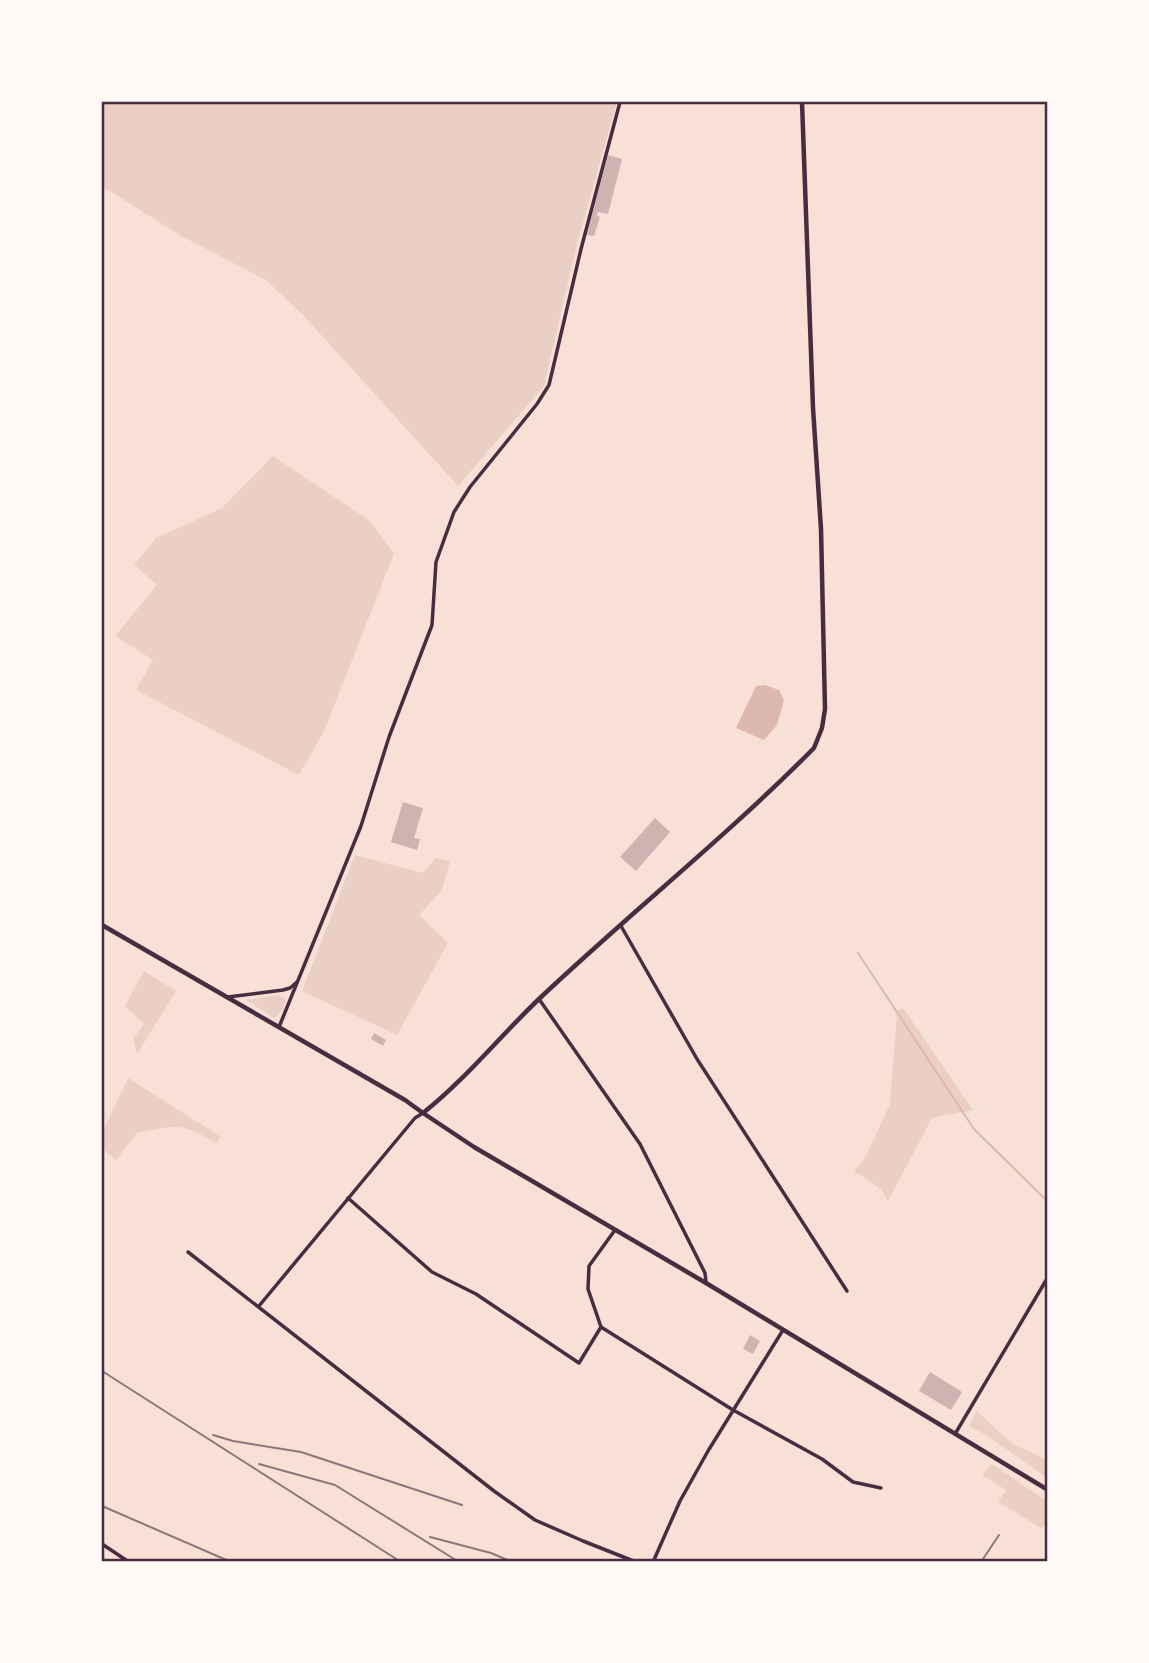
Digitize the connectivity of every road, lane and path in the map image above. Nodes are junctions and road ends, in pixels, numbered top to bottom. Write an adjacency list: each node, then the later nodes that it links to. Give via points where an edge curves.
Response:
1 (620, 102): 5 (street, via 549,385 454,512 436,562 432,625)
2 (802, 102): 4 (main road, via 821,529 824,719 814,748)
3 (102, 925): 6 (main road)
4 (621, 926): 7 (main road); 15 (street, via 697,1059)
5 (303, 974): 6 (street, via 295,985 283,990); 8 (street)
6 (225, 998): 8 (main road)
7 (540, 999): 9 (main road); 14 (street, via 640,1144)
8 (279, 1027): 9 (main road)
9 (423, 1113): 10 (street); 11 (main road)
10 (348, 1198): 16 (street); 17 (street, via 432,1272 476,1294 579,1363)
11 (615, 1230): 14 (main road); 17 (street, via 589,1266 589,1289)
12 (188, 1252): 16 (street)
13 (1048, 1277): 20 (street)
14 (706, 1283): 18 (main road)
15 (846, 1291)
16 (259, 1306): 25 (street, via 536,1520)
17 (601, 1327): 19 (street)
18 (783, 1330): 19 (street); 20 (main road)
19 (733, 1410): 21 (street, via 822,1459 853,1482); 26 (street, via 680,1501)
20 (954, 1434): 22 (main road)
21 (881, 1488)
22 (1048, 1490)
23 (102, 1544): 24 (street)
24 (129, 1562)
25 (636, 1562)
26 (653, 1562)

